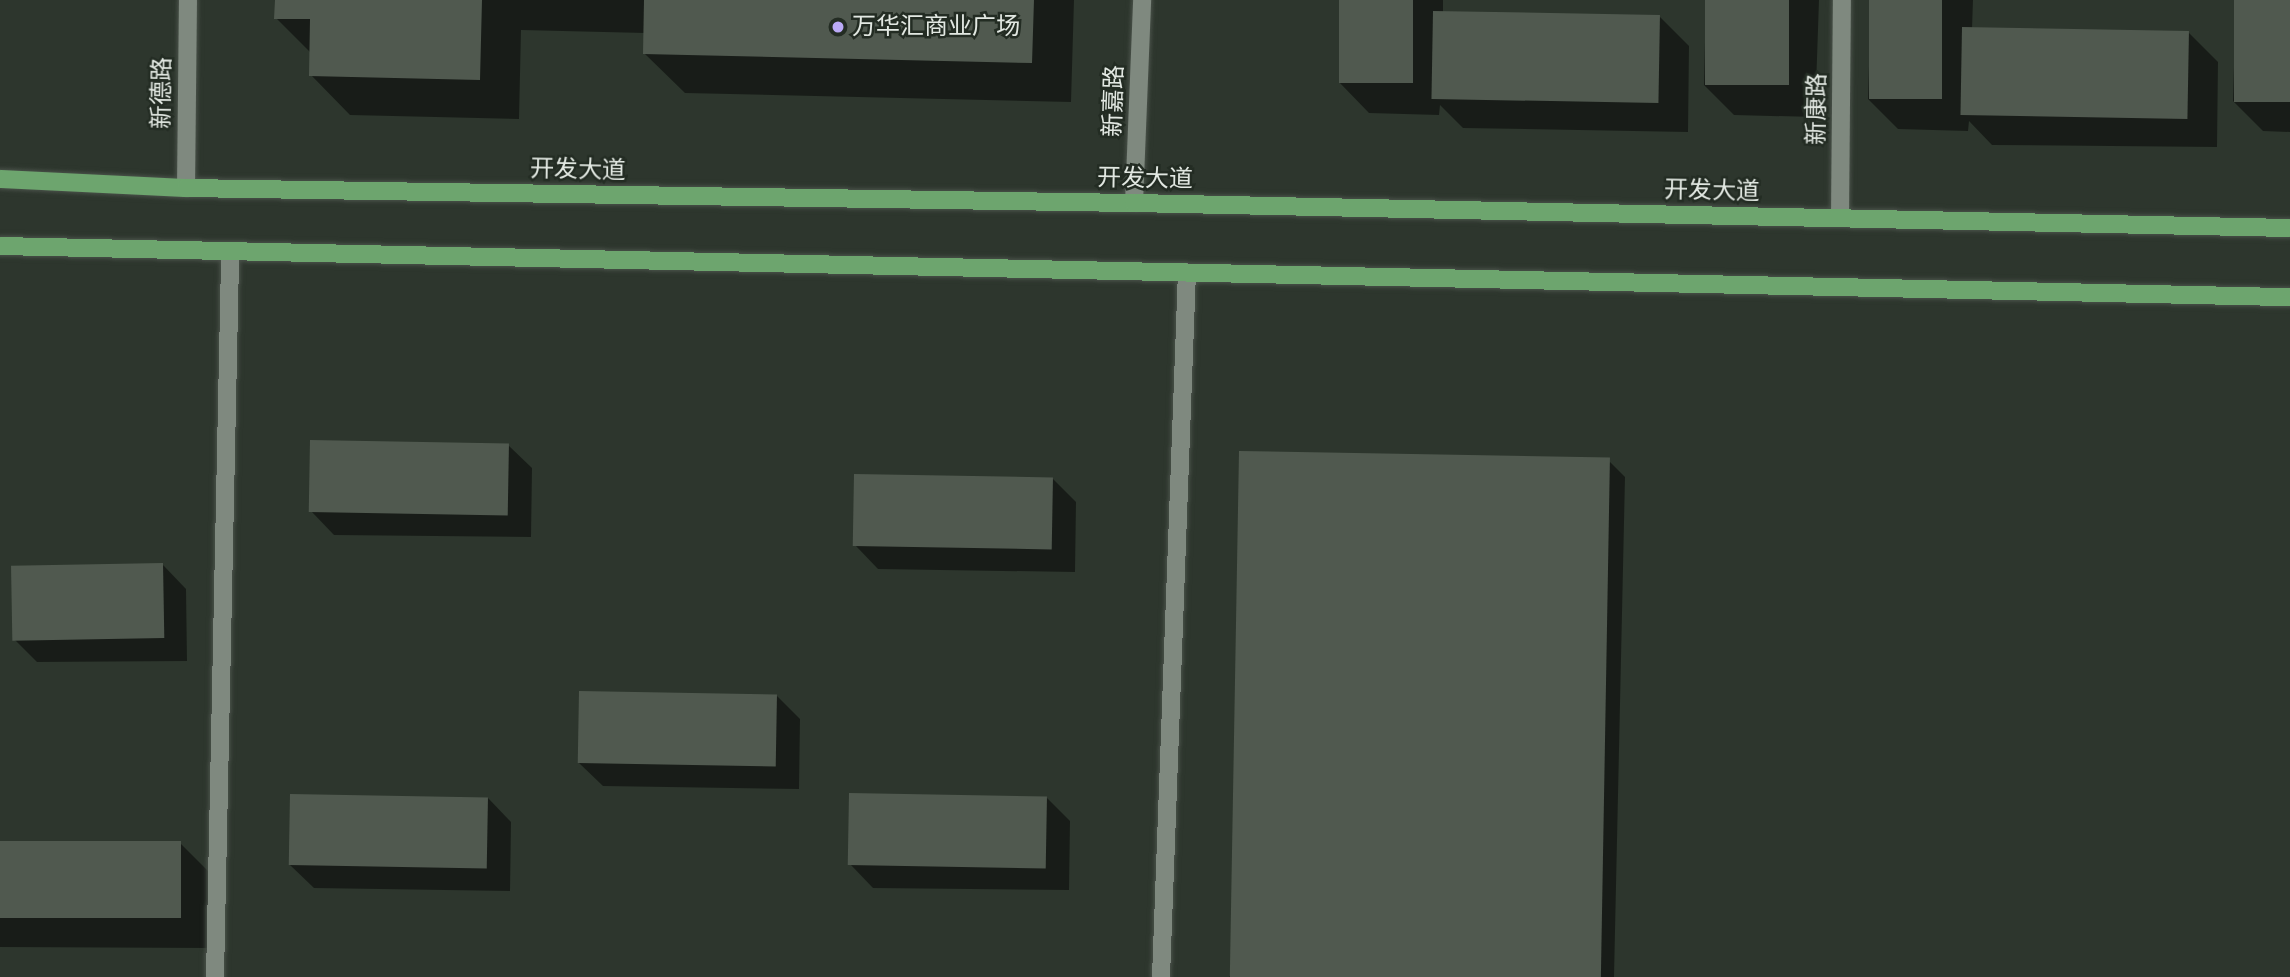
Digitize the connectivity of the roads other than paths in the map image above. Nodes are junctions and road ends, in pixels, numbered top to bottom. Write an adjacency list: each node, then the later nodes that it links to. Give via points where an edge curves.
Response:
1 (188, 0): 5 (street, 新德路)
2 (1142, 0): 6 (street, 新嘉路)
3 (1842, 0): 7 (street, 新康路)
4 (0, 179): 5 (main road, 开发大道)
5 (186, 188): 6 (main road, 开发大道)
6 (1134, 203): 7 (main road, 开发大道)
7 (1840, 218): 8 (main road, 开发大道)
8 (2290, 228)
9 (0, 246): 11 (main road)
10 (230, 258): 13 (street)
11 (1187, 272): 12 (main road); 14 (street)
12 (2290, 297)
13 (215, 977)
14 (1161, 977)

